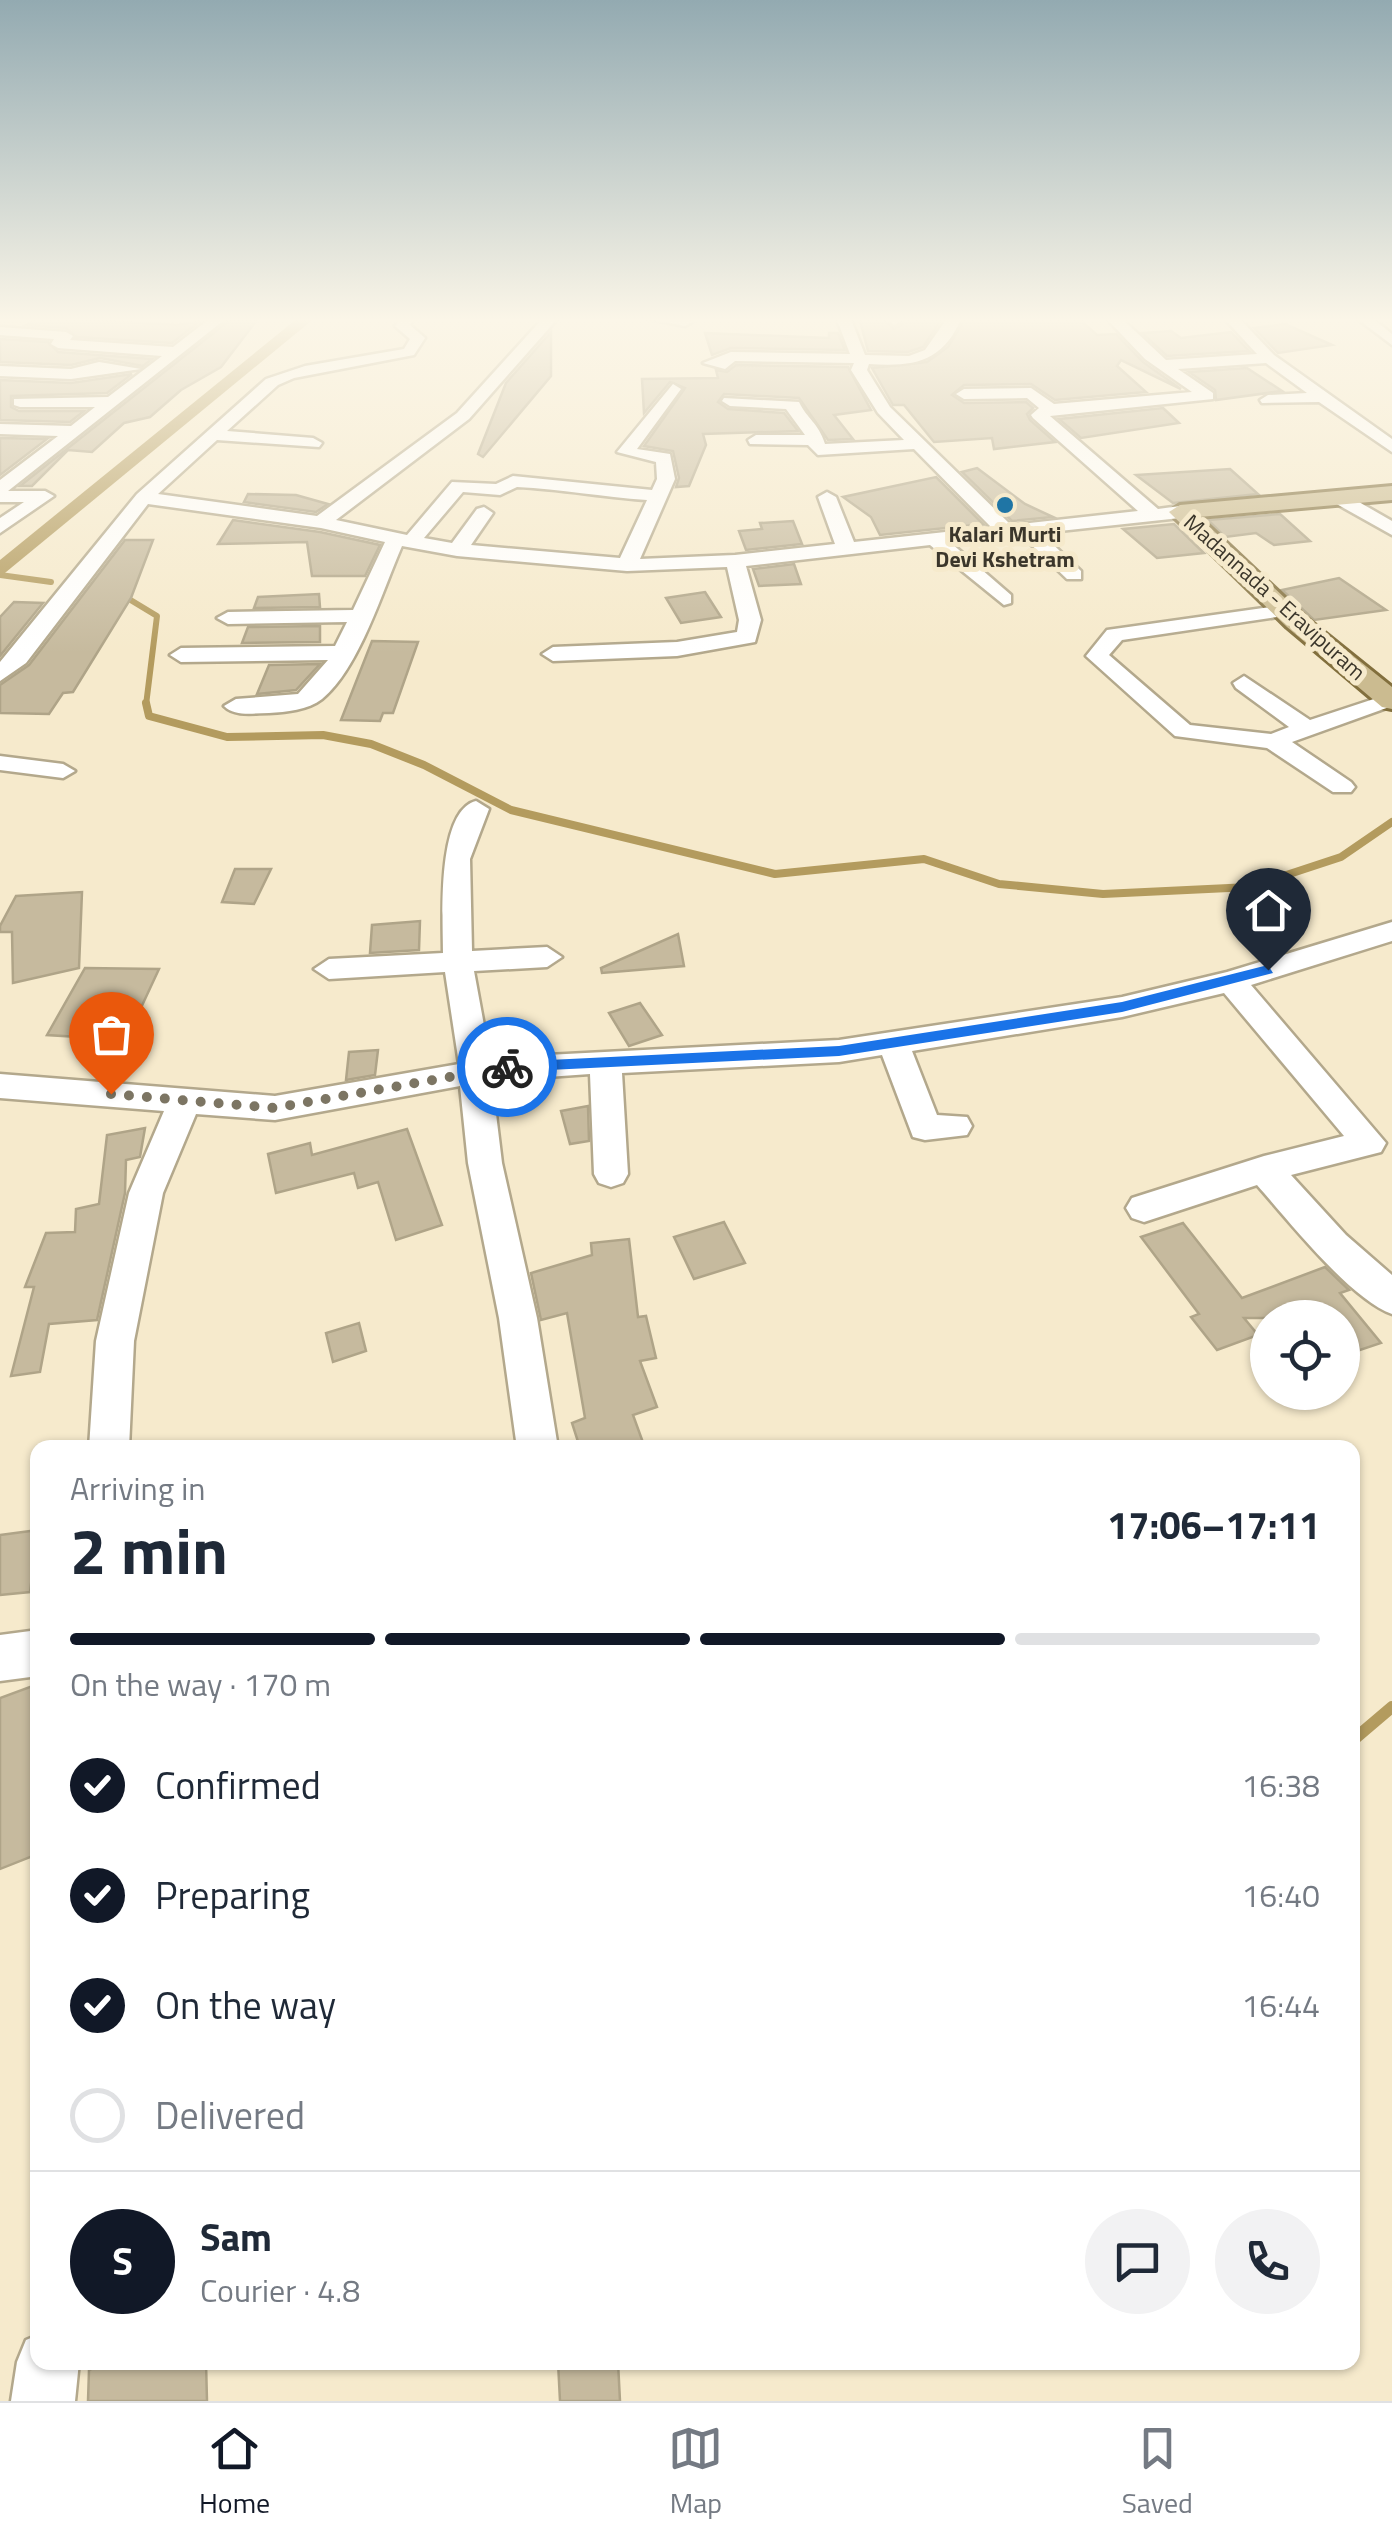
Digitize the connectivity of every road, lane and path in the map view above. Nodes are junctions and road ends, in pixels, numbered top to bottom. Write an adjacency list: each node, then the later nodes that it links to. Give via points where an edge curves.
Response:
1 (2, 429): 10 (street)
2 (77, 429): 10 (street)
3 (222, 429): 11 (street)
4 (447, 429): 25 (street)
5 (643, 429): 19 (street, via 626,452 664,458)
6 (811, 429): 13 (street)
7 (904, 429): 15 (street)
8 (1056, 429): 24 (street)
9 (1367, 429): 16 (street)
10 (74, 431): 17 (street)
11 (216, 435): 14 (street); 21 (street)
12 (756, 440): 13 (street)
13 (815, 440): 15 (street, via 824,451)
14 (314, 443)
15 (920, 444): 27 (street, via 945,475)
16 (1392, 447)
17 (7, 480): 26 (street, via 45,496)
18 (1392, 493): 22 (main road, Madannada - Eravipuram)
19 (660, 496): 30 (street, via 513,481 500,490 458,486); 34 (street)
20 (827, 497): 32 (street)
21 (143, 498): 25 (street); 43 (street)
22 (1340, 498): 24 (main road, Madannada - Eravipuram); 28 (street)
23 (484, 512): 31 (street)
24 (1167, 513): 27 (street); 37 (main road, Madannada - Eravipuram)
25 (322, 522): 30 (street)
26 (0, 527)
27 (1015, 529): 29 (street); 35 (street)
28 (1392, 530)
29 (936, 540): 32 (street); 36 (street)
30 (402, 541): 31 (street); 38 (street)
31 (457, 550): 34 (street)
32 (847, 550): 33 (street)
33 (735, 561): 34 (street); 41 (street, via 750,620 747,637)
34 (627, 565)
35 (1074, 575)
36 (1004, 599)
37 (1284, 611): 45 (main road, Madannada - Eravipuram); 48 (street, via 1116,635 1097,656 1183,731)
38 (357, 616): 39 (street); 40 (street)
39 (228, 618)
40 (340, 653): 42 (street); 46 (street, via 308,697)
41 (553, 654)
42 (181, 655)
43 (0, 674)
44 (1244, 683): 47 (street)
45 (1391, 700): 47 (street)
46 (236, 706)
47 (1307, 729): 48 (street)
48 (1273, 741): 51 (street)
49 (0, 763): 50 (street)
50 (62, 770)
51 (1342, 787)
52 (476, 809): 55 (street, via 457,859)
53 (1392, 931): 57 (street)
54 (547, 957): 55 (street)
55 (458, 964): 56 (street); 60 (street)
56 (330, 969)
57 (1230, 981): 58 (street, via 1122,1007); 64 (street)
58 (892, 1043): 59 (street); 63 (street, via 925,1128)
59 (605, 1061): 60 (street); 66 (street)
60 (476, 1070): 62 (street, via 274,1108); 70 (street, via 485,1163)
61 (0, 1086): 62 (street)
62 (184, 1100): 69 (street, via 146,1193 114,1341)
63 (956, 1126)
64 (1380, 1140): 65 (street)
65 (1264, 1169): 67 (street); 68 (street)
66 (611, 1174)
67 (1144, 1208)
68 (1392, 1298)
69 (108, 1440)
70 (537, 1440)
71 (30, 1654): 72 (street)
72 (0, 1658)
73 (47, 2370): 74 (street)
74 (43, 2401)

